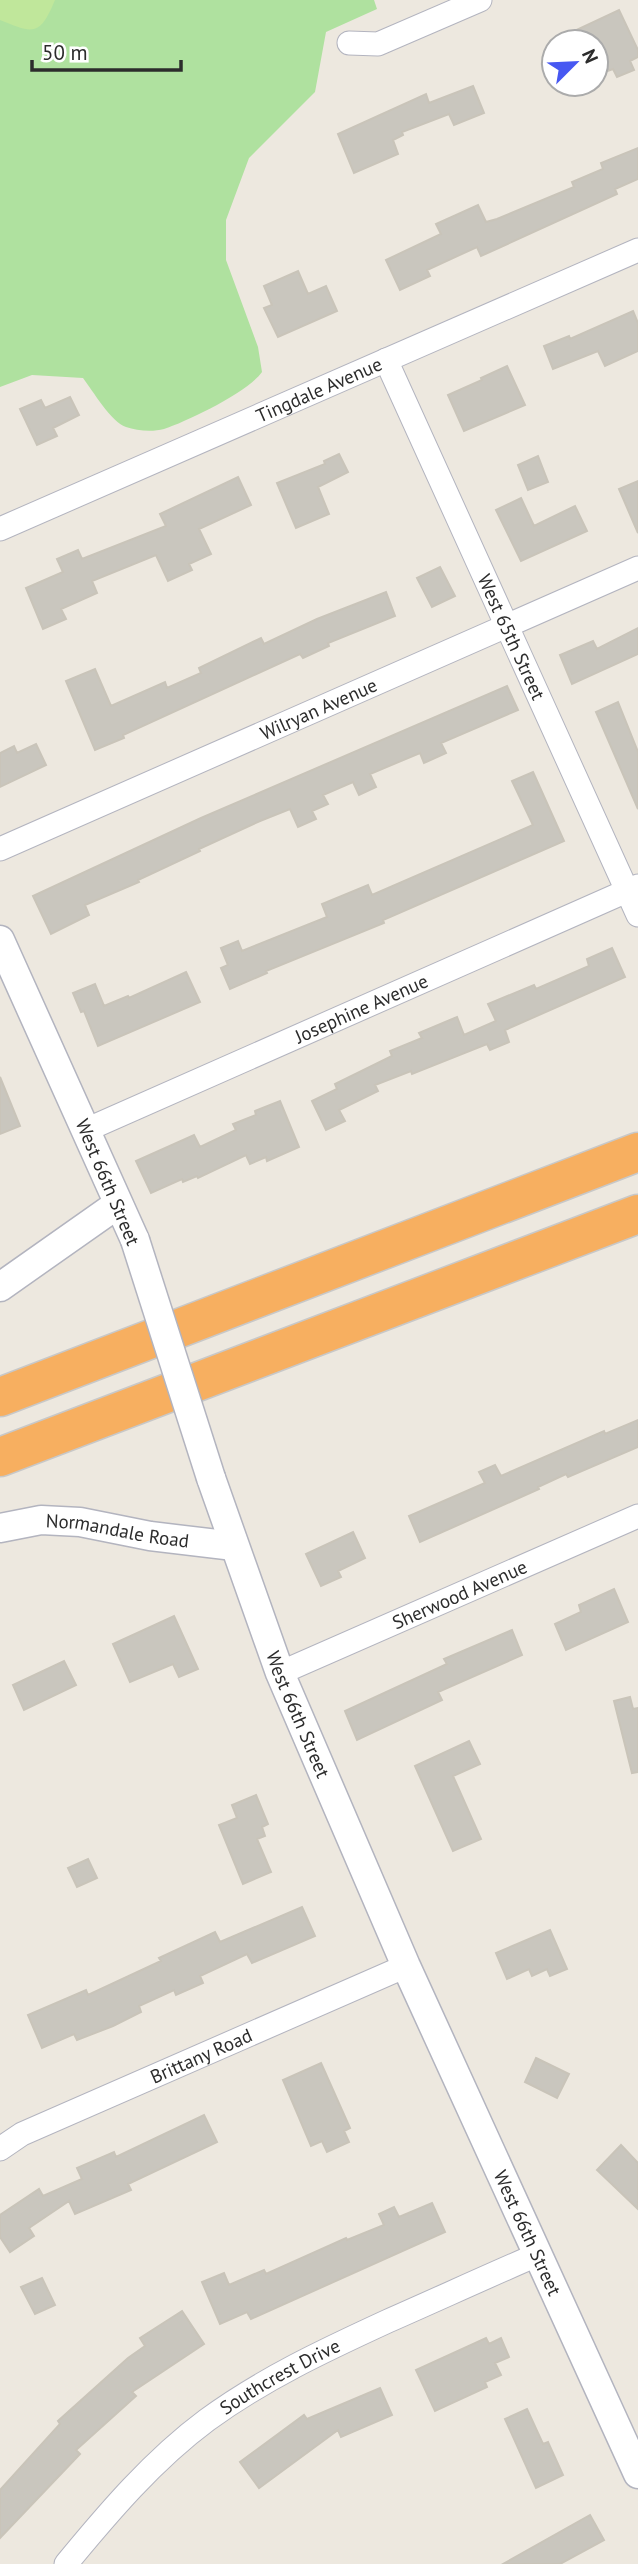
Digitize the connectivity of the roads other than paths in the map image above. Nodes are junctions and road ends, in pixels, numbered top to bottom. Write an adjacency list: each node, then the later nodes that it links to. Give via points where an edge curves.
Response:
1 (480, 0): 2 (street, via 378,44)
2 (349, 43)
3 (638, 250): 4 (street, Tingdale Avenue)
4 (386, 360): 5 (street, Tingdale Avenue); 7 (street, West 65th Street)
5 (0, 529)
6 (638, 568): 7 (street, Wilryan Avenue)
7 (507, 626): 8 (street, Wilryan Avenue); 9 (street, West 65th Street)
8 (0, 849)
9 (633, 888): 10 (street, West 65th Street); 12 (street, Josephine Avenue)
10 (638, 915)
11 (0, 940): 12 (street, West 66th Street)
12 (86, 1130): 14 (street, West 66th Street)
13 (638, 1152): 17 (highway)
14 (118, 1204): 16 (street); 21 (street, West 66th Street, bridge, via 135,1240)
15 (638, 1214): 18 (highway)
16 (0, 1287)
17 (0, 1397)
18 (0, 1457)
19 (638, 1516): 22 (street, Sherwood Avenue)
20 (0, 1528): 21 (street, Normandale Road, via 41,1520 80,1522)
21 (234, 1546): 22 (street, West 66th Street)
22 (280, 1673): 23 (street, West 66th Street)
23 (406, 1966): 24 (street, Brittany Road, via 22,2134); 25 (street, West 66th Street)
24 (0, 2149)
25 (539, 2254): 26 (street, West 66th Street); 27 (street, Southcrest Drive, via 265,2381 205,2421 151,2469)
26 (638, 2474)
27 (66, 2564)

